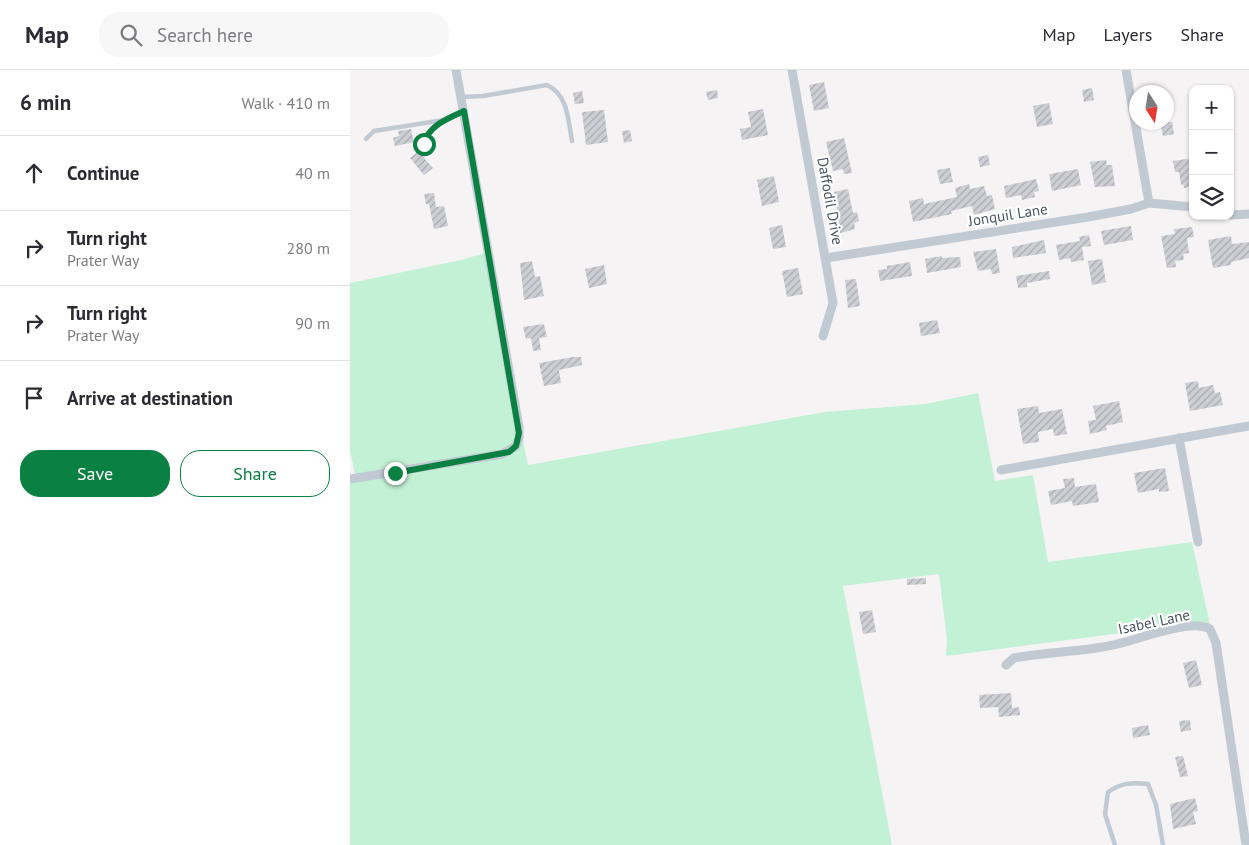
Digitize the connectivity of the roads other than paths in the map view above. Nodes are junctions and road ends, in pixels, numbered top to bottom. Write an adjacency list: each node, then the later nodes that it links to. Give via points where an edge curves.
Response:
1 (456, 70): 4 (street)
2 (792, 70): 14 (street, Daffodil Drive)
3 (1126, 70): 10 (street)
4 (461, 97): 5 (street); 8 (lane, via 547,85 556,89 565,102)
5 (464, 111): 6 (lane); 19 (street, via 509,365 519,427 518,442 502,454)
6 (444, 120): 7 (lane, via 374,131); 9 (lane, via 425,138)
7 (366, 139)
8 (572, 141)
9 (427, 153)
10 (1149, 203): 11 (street, Jonquil Lane); 14 (street, Jonquil Lane, via 1088,218)
11 (1189, 207)
12 (1249, 214): 13 (street)
13 (1234, 216)
14 (826, 258): 15 (street, Daffodil Drive, via 833,303)
15 (823, 336)
16 (1249, 426): 17 (street)
17 (1179, 438): 18 (street); 20 (street)
18 (1001, 470)
19 (350, 479)
20 (1198, 542)
21 (1006, 665): 24 (street, Isabel Lane, via 1014,658 1114,644 1170,630 1202,626 1210,629 1216,643)
22 (1115, 845): 23 (lane, via 1105,814 1108,792 1119,785 1134,782 1148,784)
23 (1164, 845)
24 (1246, 845)

